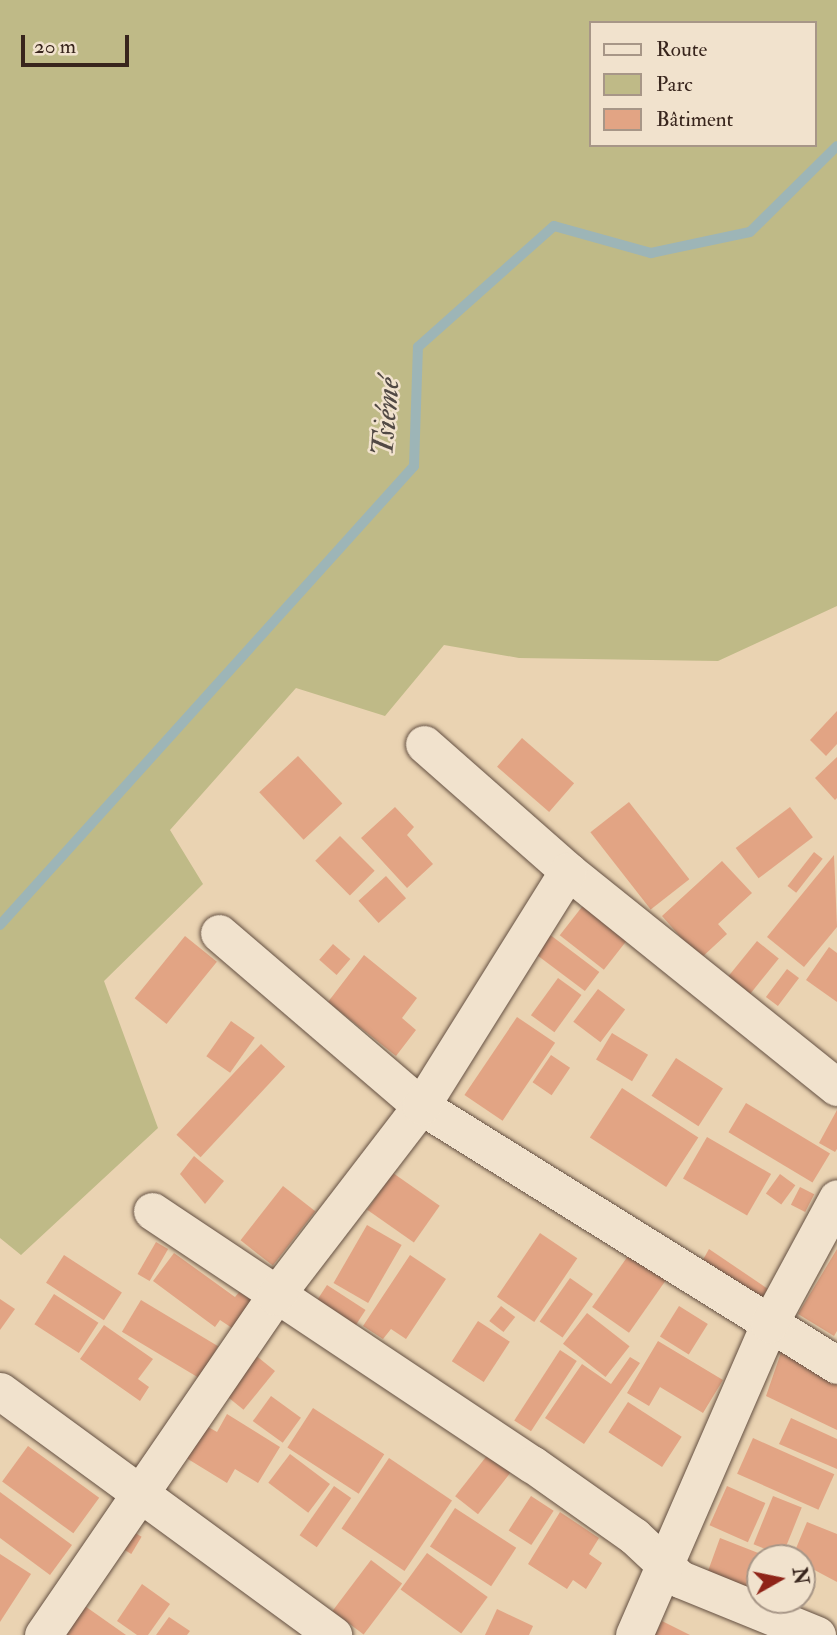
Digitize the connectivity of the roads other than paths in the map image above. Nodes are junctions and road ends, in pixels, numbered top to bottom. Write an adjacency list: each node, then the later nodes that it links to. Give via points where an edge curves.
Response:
1 (424, 744): 2 (street)
2 (568, 871): 4 (street); 5 (street)
3 (219, 933): 5 (street)
4 (837, 1087)
5 (421, 1106): 8 (street); 9 (street)
6 (837, 1198): 9 (street)
7 (152, 1211): 8 (street)
8 (275, 1296): 12 (street); 13 (street, via 532,1464 634,1536)
9 (769, 1324): 10 (street); 13 (street)
10 (837, 1365)
11 (0, 1391): 12 (street)
12 (143, 1491): 14 (street); 15 (street)
13 (665, 1567): 16 (street); 17 (street, via 691,1584)
14 (43, 1635)
15 (333, 1635)
16 (634, 1635)
17 (817, 1635)

